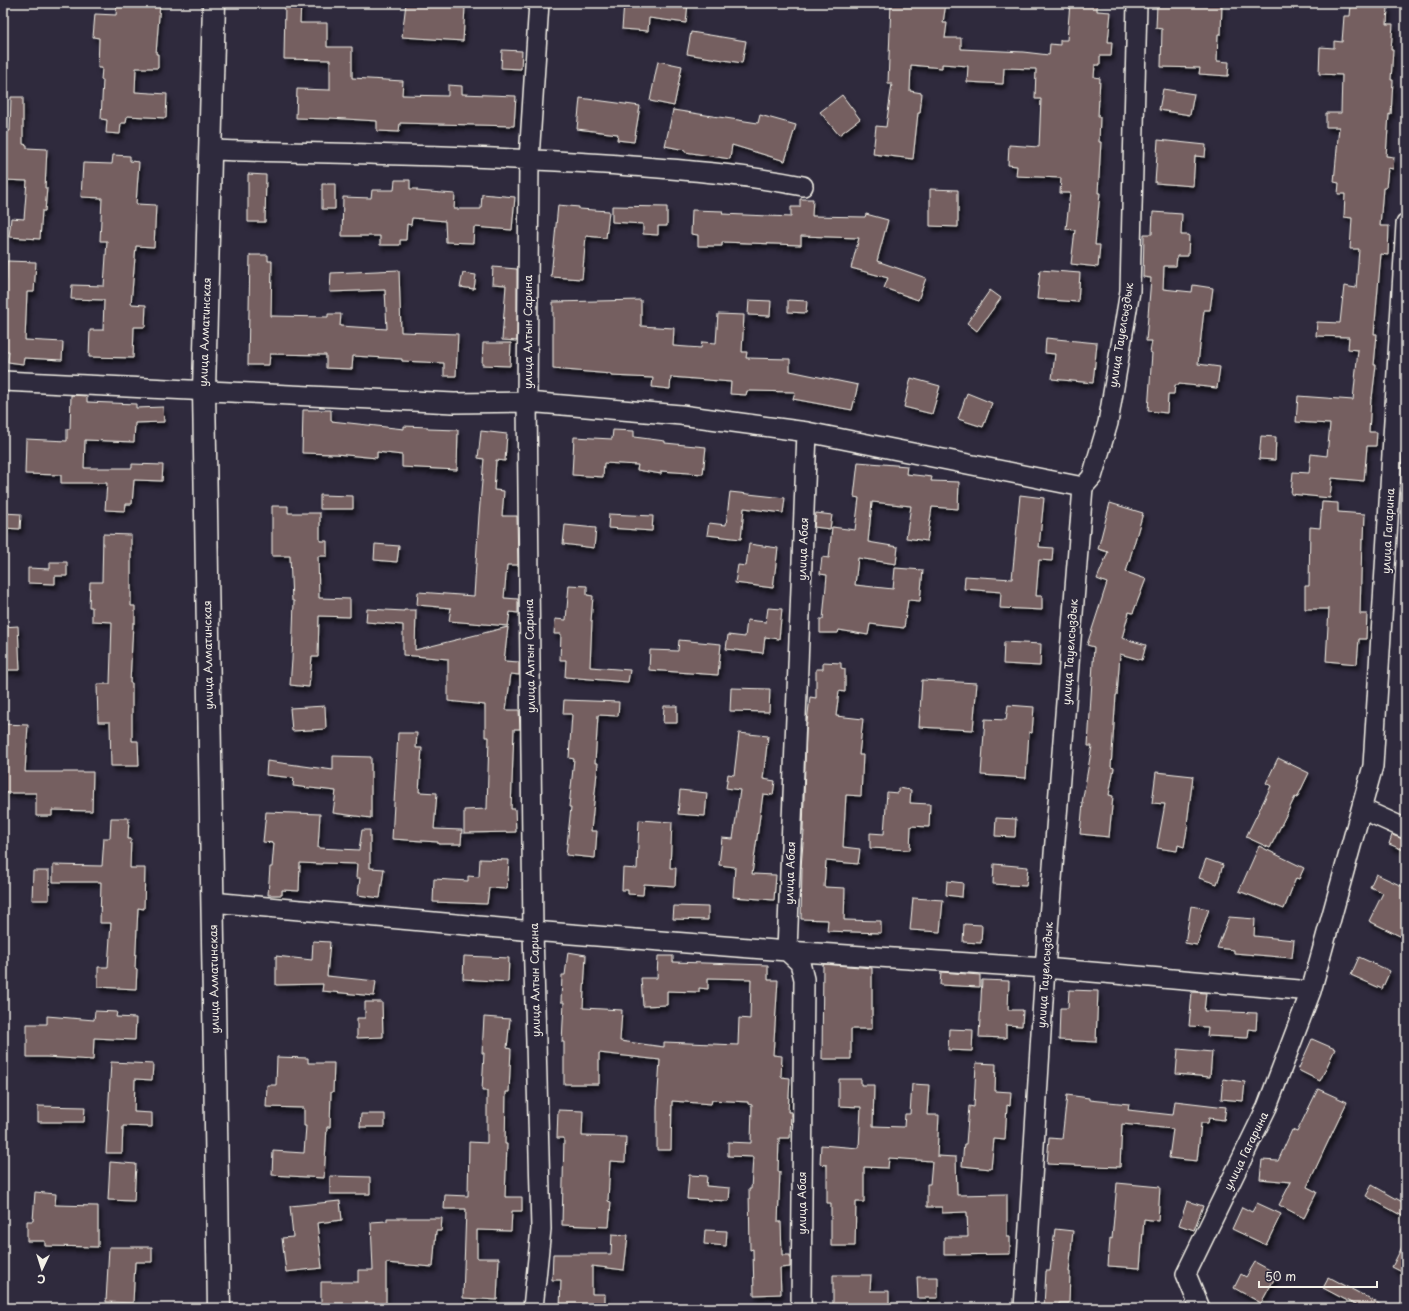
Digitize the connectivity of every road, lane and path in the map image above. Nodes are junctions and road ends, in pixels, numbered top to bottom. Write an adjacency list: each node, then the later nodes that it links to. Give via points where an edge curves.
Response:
1 (214, 3): 4 (street, улица Алматинская)
2 (540, 3): 5 (street, улица Алтын Сарина)
3 (1137, 3): 12 (street, улица Тауелсыздык, via 1130,291 1108,423 1092,477)
4 (210, 150): 5 (street); 9 (street, улица Алматинская)
5 (529, 159): 6 (street, via 689,170); 10 (street, улица Алтын Сарина)
6 (803, 186)
7 (1406, 224): 13 (street, улица Гагарина, via 1374,766)
8 (3, 381): 9 (street)
9 (204, 390): 10 (street, via 454,403); 15 (street, улица Алматинская)
10 (527, 402): 11 (street, via 681,415); 16 (street, улица Алтын Сарина)
11 (807, 432): 12 (street); 17 (street, улица Абая)
12 (1083, 487): 18 (street, улица Тауелсыздык)
13 (1362, 809): 14 (street); 19 (street, улица Гагарина)
14 (1406, 829)
15 (212, 902): 16 (street); 20 (street, улица Алматинская)
16 (533, 931): 17 (street); 21 (street, улица Алтын Сарина, via 541,1229)
17 (787, 952): 18 (street); 22 (street, улица Абая, via 800,963 804,979)
18 (1046, 968): 19 (street); 23 (street, улица Тауелсыздык)
19 (1311, 991): 24 (street, улица Гагарина, via 1267,1107 1186,1274)
20 (219, 1308)
21 (533, 1308)
22 (801, 1308)
23 (1024, 1308)
24 (1200, 1308)

